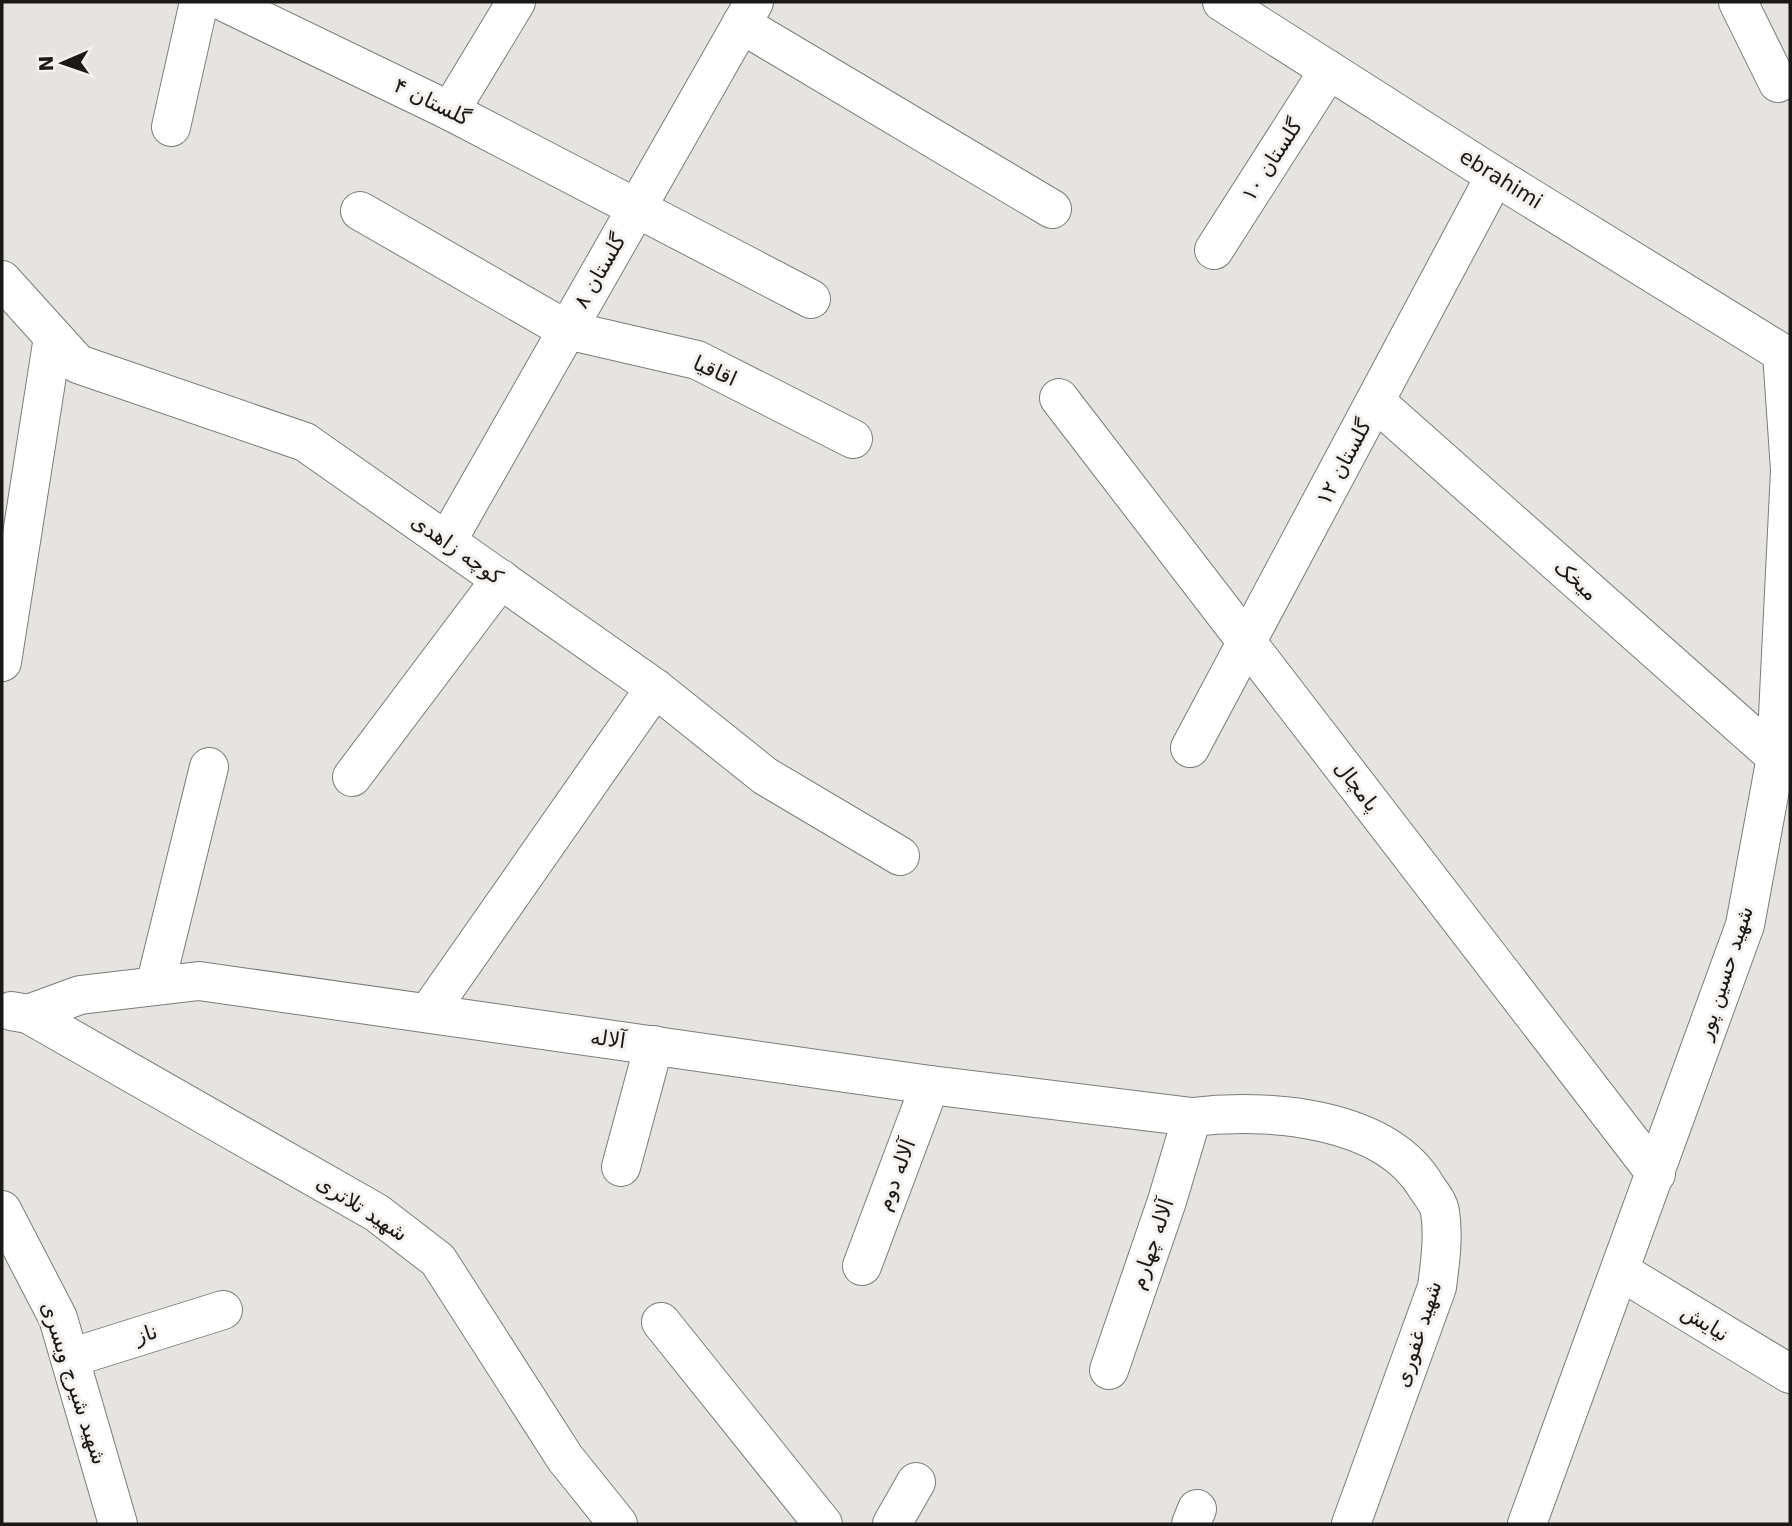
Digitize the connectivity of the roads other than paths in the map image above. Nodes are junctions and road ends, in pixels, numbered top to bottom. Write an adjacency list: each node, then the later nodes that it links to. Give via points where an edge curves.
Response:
1 (199, 2): 10 (street)
2 (224, 2): 9 (street, گلستان ۴)
3 (516, 2): 9 (street)
4 (1222, 2): 7 (street, ebrahimi)
5 (1738, 2): 8 (street)
6 (748, 13): 12 (street, گلستان ۸); 13 (street)
7 (1329, 70): 11 (street, ebrahimi); 15 (street, گلستان ۱۰)
8 (1778, 83)
9 (450, 111): 12 (street, گلستان ۴)
10 (170, 127)
11 (1495, 176): 20 (street, ebrahimi); 22 (street, گلستان ۱۲)
12 (638, 206): 17 (street, گلستان ۴); 18 (street, گلستان ۸)
13 (1052, 209)
14 (360, 211): 18 (street, اقاقیا)
15 (1214, 250)
16 (2, 280): 19 (street, کوچه زاهدی)
17 (811, 299)
18 (567, 330): 23 (street, اقاقیا, via 697,360); 24 (street, گلستان ۸)
19 (53, 337): 24 (street, کوچه زاهدی, via 78,364 305,442); 27 (street)
20 (1782, 353): 30 (street, شهید حسین پور, via 1790,470)
21 (1059, 398): 26 (street, پامچال)
22 (1376, 402): 26 (street, گلستان ۱۲); 30 (street, میخک)
23 (853, 439)
24 (447, 541): 25 (street, کوچه زاهدی)
25 (501, 579): 28 (street, کوچه زاهدی); 32 (street)
26 (1247, 642): 29 (street, گلستان ۱۲); 41 (street, پامچال)
27 (2, 662)
28 (655, 688): 33 (street, کوچه زاهدی, via 765,776); 36 (street)
29 (1191, 747)
30 (1776, 757): 41 (street, شهید حسین پور, via 1745,925)
31 (209, 767): 34 (street)
32 (352, 777)
33 (900, 856)
34 (155, 986): 35 (street, آلاله, via 80,995); 36 (street, آلاله, via 199,981)
35 (15, 1012): 52 (street, شهید تلاتری, via 377,1213 438,1259 565,1458)
36 (428, 1013): 37 (street, آلاله)
37 (654, 1045): 38 (street, آلاله); 40 (street)
38 (930, 1084): 39 (street, آلاله); 43 (street, آلاله دوم)
39 (1192, 1117): 48 (street, آلاله چهارم); 55 (street, شهید غفوری, via 1281,1116 1354,1129 1407,1161 1440,1209 1437,1287)
40 (621, 1167)
41 (1656, 1174): 44 (street, شهید حسین پور)
42 (2, 1209): 47 (street, شهید شیرج ویسری, via 58,1318)
43 (862, 1266)
44 (1620, 1271): 49 (street, نیایش); 56 (street, شهید حسین پور)
45 (223, 1310): 47 (street, ناز)
46 (661, 1322): 53 (street)
47 (70, 1358): 51 (street, شهید شیرج ویسری)
48 (1109, 1370)
49 (1790, 1374)
50 (916, 1482): 54 (street)
51 (118, 1524)
52 (618, 1524)
53 (823, 1524)
54 (892, 1524)
55 (1351, 1524)
56 (1527, 1524)

